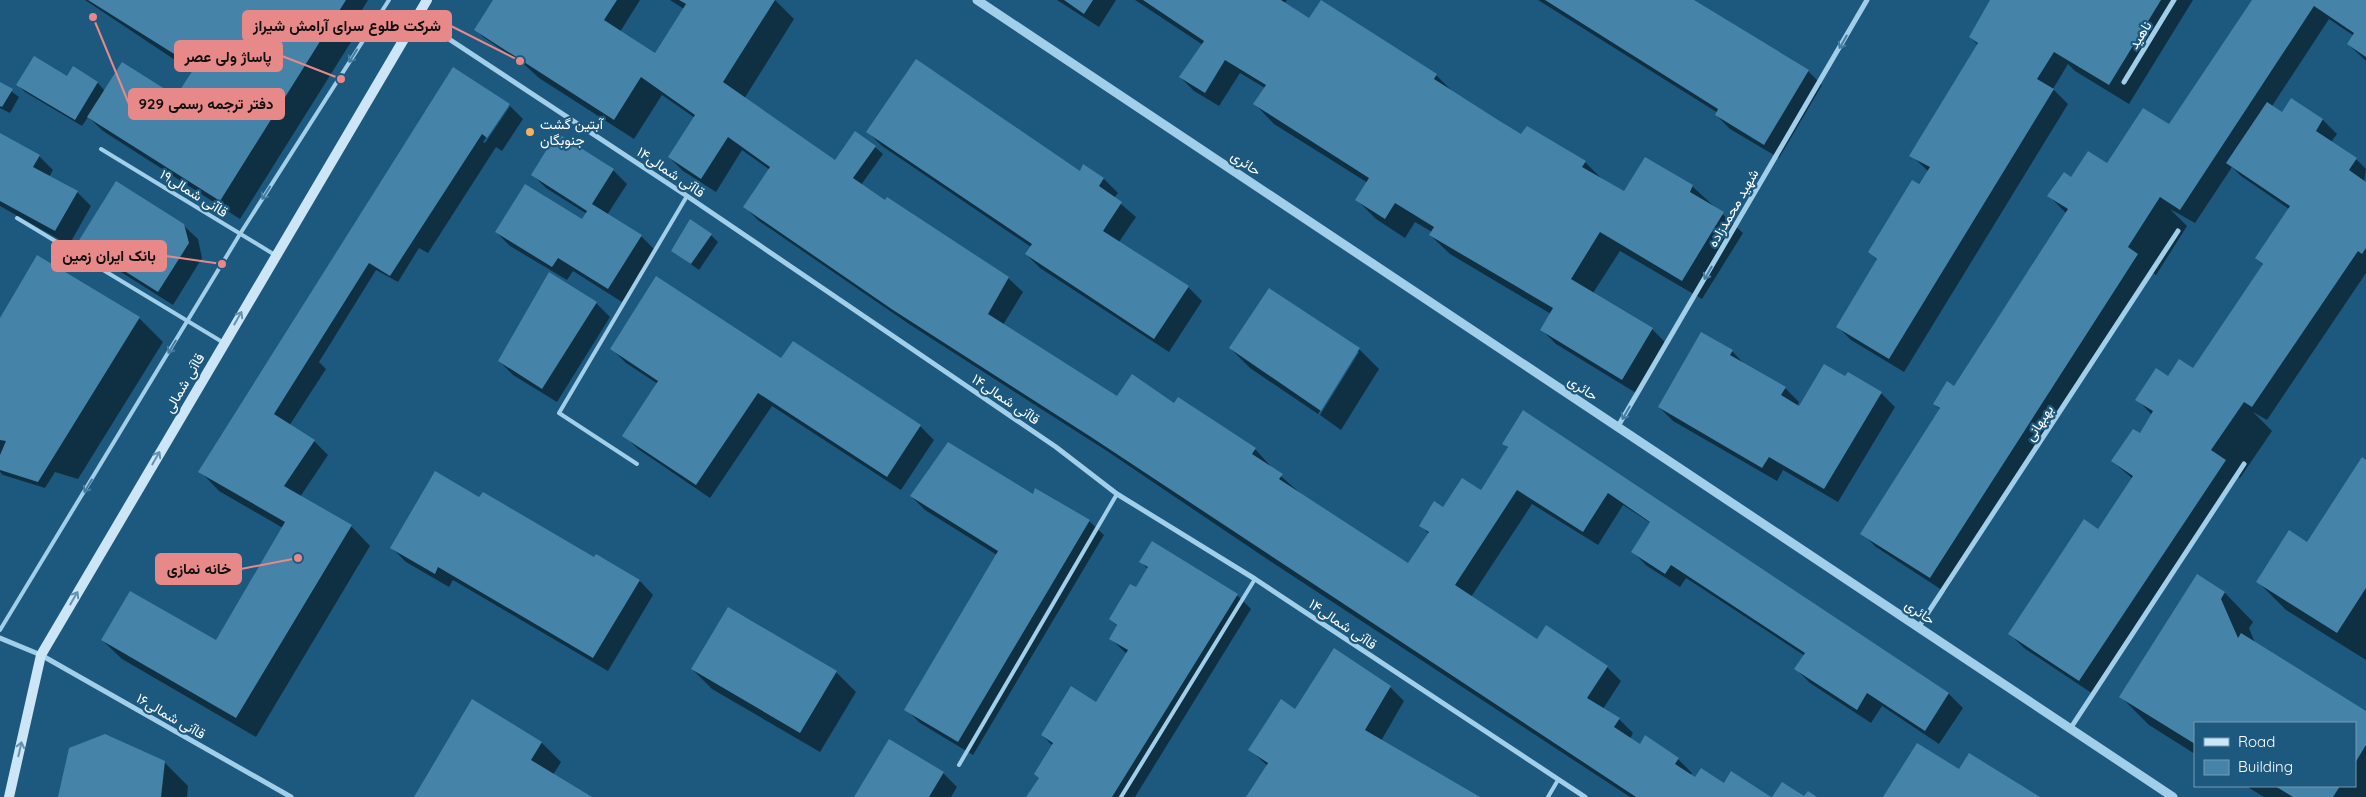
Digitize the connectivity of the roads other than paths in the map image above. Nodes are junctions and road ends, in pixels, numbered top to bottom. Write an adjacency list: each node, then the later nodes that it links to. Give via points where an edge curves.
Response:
1 (389, 0): 12 (lane, one-way to 12)
2 (427, 0): 6 (main road, قاآنی شمالی)
3 (977, 0): 16 (street, حائری)
4 (1867, 0): 16 (street, شهید محمدزاده, one-way to 16)
5 (2174, 0): 7 (street, ناهید)
6 (416, 18): 9 (street, قاآنی شمالی۱۴); 13 (main road, قاآنی شمالی)
7 (2124, 82)
8 (101, 149): 12 (lane, قاآنی شمالی۱۹)
9 (687, 196): 17 (lane, via 559,413); 19 (street, قاآنی شمالی۱۴, via 1056,447)
10 (17, 218): 14 (lane)
11 (2178, 232): 21 (street, بهبهانی)
12 (240, 234): 13 (lane, قاآنی شمالی۱۹); 14 (lane)
13 (275, 255): 15 (main road, قاآنی شمالی, one-way to 13)
14 (188, 322): 15 (lane); 22 (lane, one-way to 22)
15 (224, 343): 24 (main road, قاآنی شمالی, one-way to 15)
16 (1618, 428): 21 (street, حائری)
17 (637, 464)
18 (2244, 464): 25 (street)
19 (1117, 494): 20 (street, قاآنی شمالی۱۴); 26 (lane)
20 (1255, 579): 27 (street, قاآنی شمالی۱۴); 30 (lane)
21 (1918, 628): 25 (street, حائری)
22 (0, 630)
23 (0, 638): 24 (street, قاآنی شمالی۱۶)
24 (41, 655): 28 (main road, قاآنی شمالی, one-way to 24); 29 (street, قاآنی شمالی۱۶)
25 (2070, 729): 33 (street, حائری)
26 (959, 765)
27 (1558, 780): 31 (lane); 32 (street, قاآنی شمالی۱۴)
28 (9, 797)
29 (291, 797)
30 (1122, 797)
31 (1548, 797)
32 (1585, 797)
33 (2173, 797)

